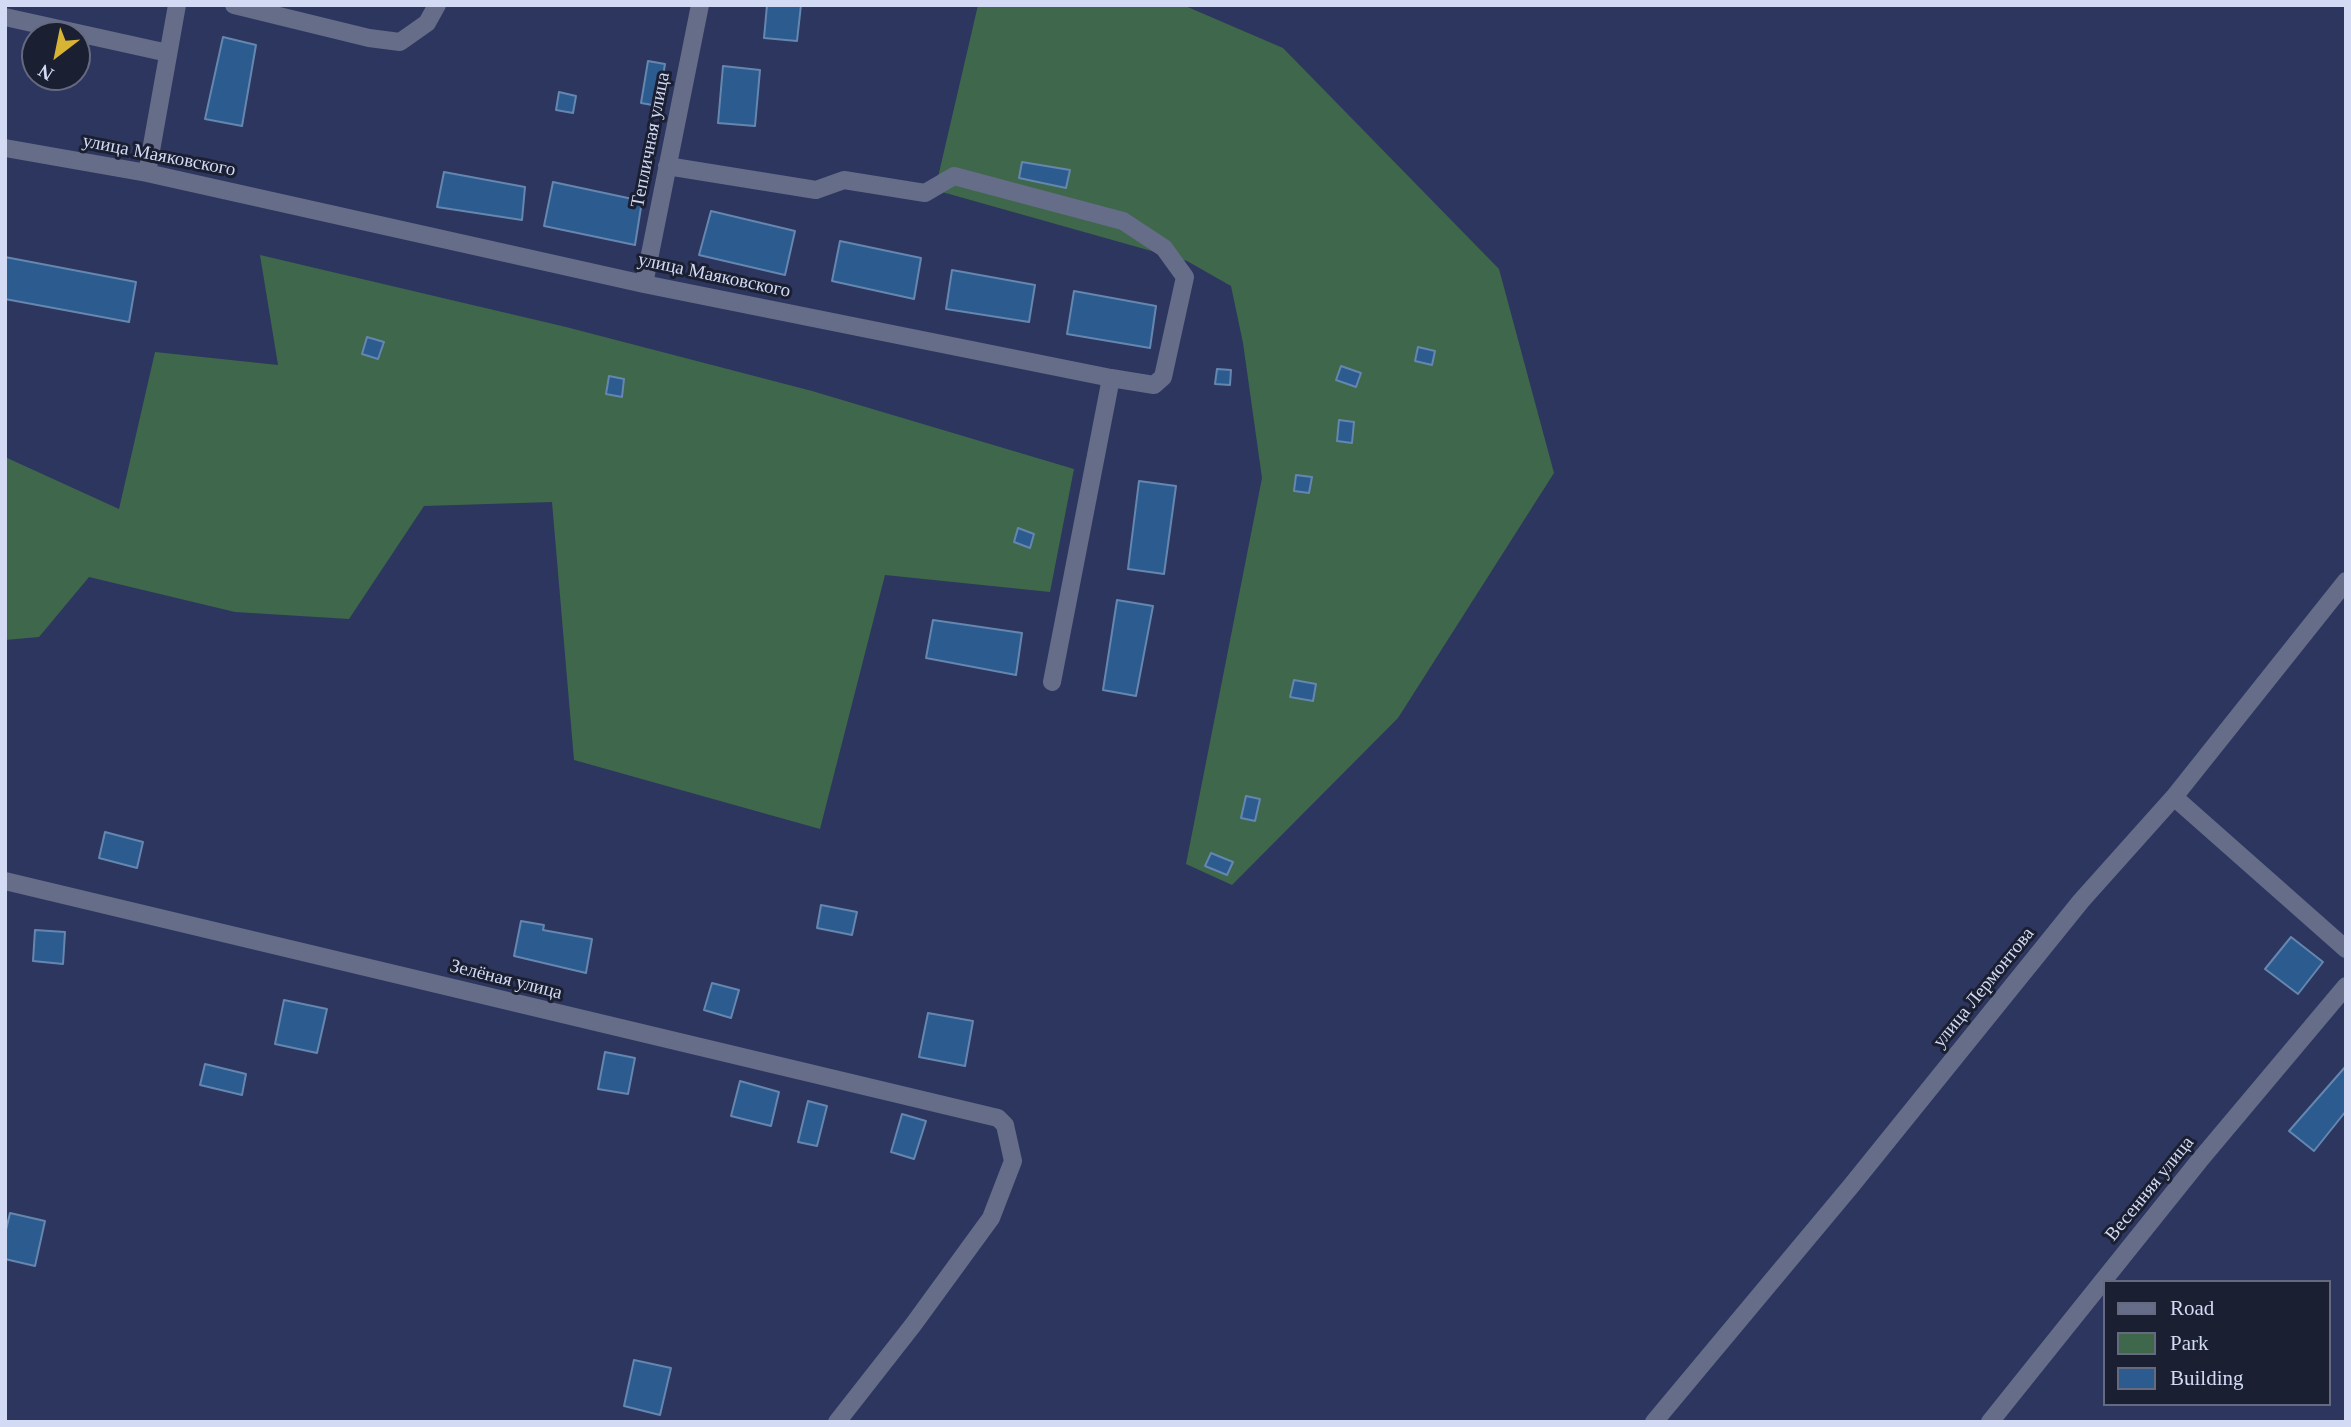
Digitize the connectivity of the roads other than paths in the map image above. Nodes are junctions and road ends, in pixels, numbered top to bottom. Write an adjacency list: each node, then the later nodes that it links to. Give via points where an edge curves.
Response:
1 (177, 5): 6 (street)
2 (234, 5): 3 (street, via 400,42 427,23)
3 (438, 5)
4 (700, 5): 8 (street, Тепличная улица)
5 (5, 17): 6 (street)
6 (168, 53): 9 (street)
7 (5, 148): 9 (street, улица Маяковского)
8 (667, 166): 10 (street, Тепличная улица); 11 (street, улица Маяковского, via 816,190 844,180 925,194 954,176 1123,221 1164,248 1185,277 1163,377 1154,385)
9 (147, 173): 10 (street, улица Маяковского)
10 (644, 284): 11 (street, улица Маяковского)
11 (1111, 378): 13 (street)
12 (2346, 581): 14 (street, улица Лермонтова)
13 (1052, 682)
14 (2174, 797): 16 (street); 21 (street, улица Лермонтова, via 2081,901)
15 (5, 881): 20 (street, Зелёная улица, via 998,1118 1005,1125 1013,1161 991,1217)
16 (2346, 949)
17 (2346, 986): 18 (street, Весенняя улица)
18 (2104, 1280)
19 (2102, 1282): 22 (street, Весенняя улица)
20 (837, 1422)
21 (1654, 1422)
22 (1990, 1422)

